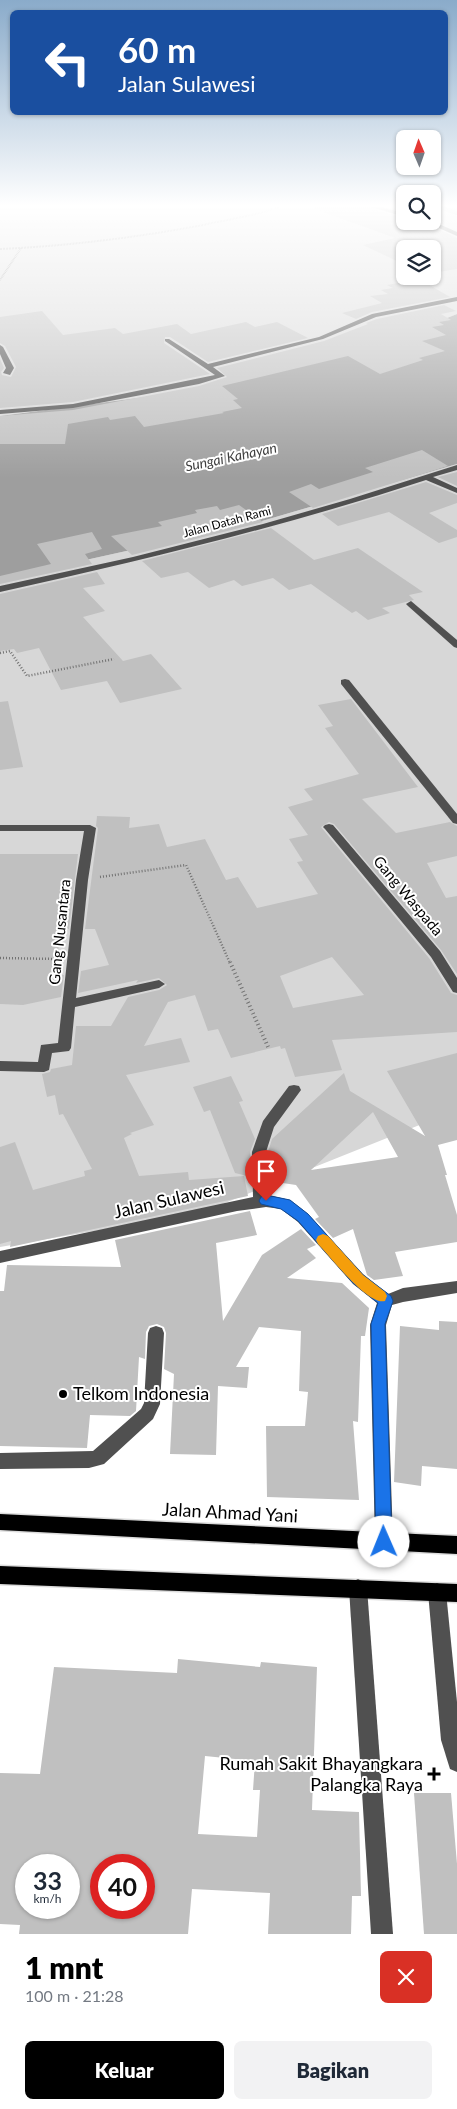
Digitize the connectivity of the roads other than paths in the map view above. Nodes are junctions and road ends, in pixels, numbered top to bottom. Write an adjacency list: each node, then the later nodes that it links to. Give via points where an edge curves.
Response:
1 (457, 298): 4 (street, via 374,316 321,338)
2 (167, 340): 4 (street)
3 (0, 347): 5 (street, via 10,368)
4 (209, 366): 6 (street, via 221,376 73,406)
5 (7, 373)
6 (0, 412)
7 (457, 466): 8 (street, Jalan Datah Rami)
8 (426, 476): 9 (street); 10 (street, Jalan Datah Rami, via 257,528)
9 (457, 491)
10 (0, 588)
11 (411, 604): 12 (street)
12 (457, 645)
13 (345, 682): 14 (street)
14 (457, 821)
15 (329, 827): 18 (street, Gang Waspada, via 436,954)
16 (0, 828): 19 (street, Gang Nusantara, via 90,828)
17 (159, 984): 19 (street)
18 (457, 989)
19 (69, 1004): 20 (street, Gang Nusantara, via 64,1048 46,1048 44,1067)
20 (0, 1066)
21 (294, 1090): 22 (street, via 268,1126 259,1152)
22 (260, 1202): 23 (street, Jalan Sulawesi); 25 (street, Jalan Sulawesi, via 285,1204 303,1218 358,1279)
23 (0, 1257)
24 (457, 1287): 25 (street, via 402,1295)
25 (386, 1301): 29 (street, via 378,1324)
26 (156, 1332): 27 (street, via 152,1404 147,1414 98,1458)
27 (0, 1461)
28 (0, 1522): 29 (main road, Jalan Ahmad Yani)
29 (384, 1542): 30 (main road, Jalan Ahmad Yani)
30 (457, 1545)
31 (0, 1575): 32 (main road)
32 (358, 1588): 33 (main road); 37 (street)
33 (437, 1592): 34 (main road); 35 (street)
34 (457, 1593)
35 (451, 1671): 36 (street, via 451,1740)
36 (457, 1762)
37 (382, 1934)

